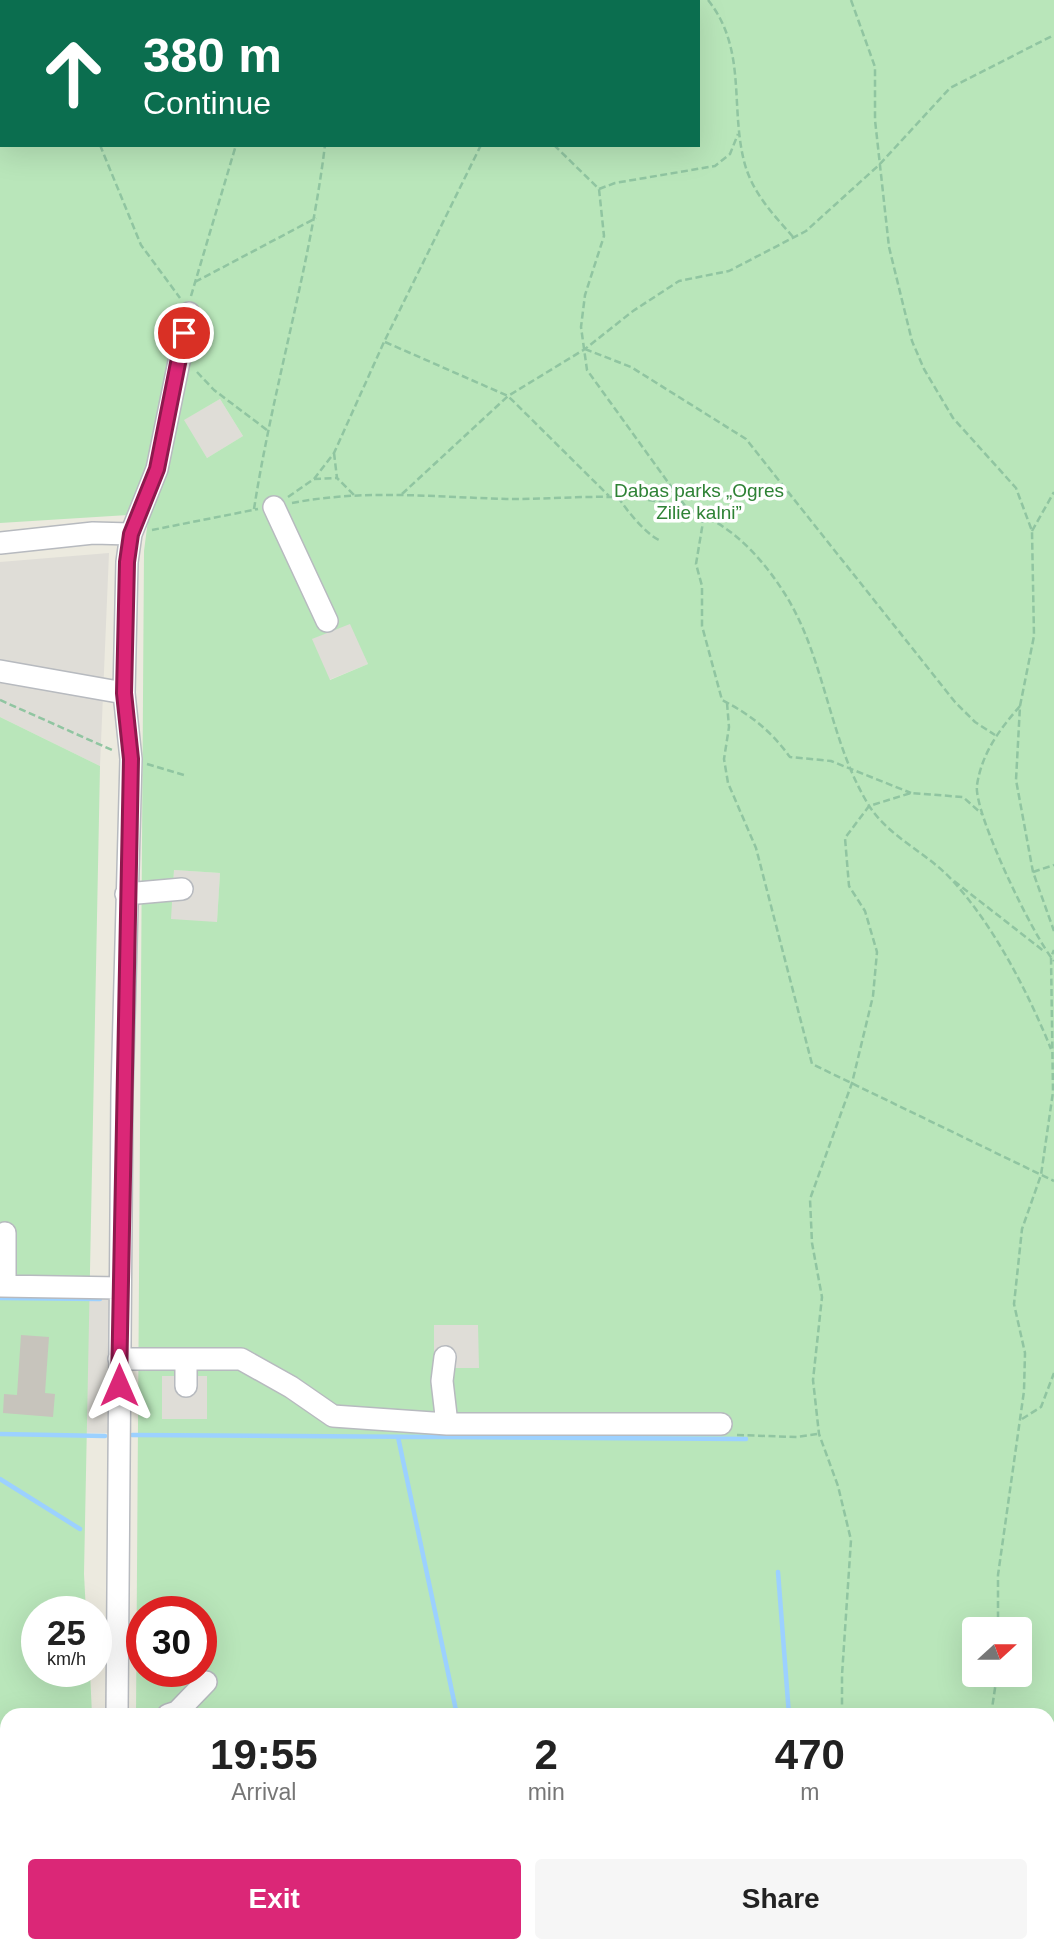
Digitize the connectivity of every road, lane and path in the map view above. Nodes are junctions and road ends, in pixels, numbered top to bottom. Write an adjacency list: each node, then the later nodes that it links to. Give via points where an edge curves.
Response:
1 (708, 0): 4 (path, via 721,16 733,51)
2 (851, 0): 10 (path, via 875,67)
3 (1054, 35): 10 (path, via 950,88)
4 (740, 131): 11 (path, via 730,154 715,166); 13 (path, via 744,162 758,197)
5 (101, 147): 15 (path, via 141,244)
6 (235, 147): 14 (path)
7 (325, 147): 12 (path)
8 (480, 147): 16 (path)
9 (556, 147): 11 (path)
10 (879, 165): 13 (path, via 806,232); 32 (path, via 889,247 912,341 953,418 1016,488)
11 (599, 189): 17 (path, via 604,236 585,295 581,327)
12 (316, 218): 14 (path); 20 (path)
13 (794, 237): 17 (path, via 729,271 680,281)
14 (194, 282): 15 (path)
15 (189, 313): 18 (street)
16 (384, 342): 19 (path); 21 (path)
17 (585, 349): 19 (path); 30 (path, via 587,370 601,393); 42 (path, via 631,367 746,439 955,702)
18 (180, 353): 20 (path, via 214,390); 33 (street, via 157,469)
19 (508, 396): 25 (path); 27 (path)
20 (267, 430): 29 (path)
21 (334, 453): 22 (path); 23 (path)
22 (337, 478): 23 (path); 26 (path)
23 (314, 479): 29 (path)
24 (1054, 492): 32 (path)
25 (402, 494): 26 (path); 27 (path)
26 (354, 495): 29 (path)
27 (609, 496): 28 (path)
28 (618, 497): 30 (path, via 648,498); 34 (path, via 647,534)
29 (264, 508): 33 (path); 36 (street)
30 (688, 510): 31 (path)
31 (704, 516): 40 (path, via 696,564 702,586 702,626 722,700); 44 (path, via 764,562 785,594 807,643)
32 (1032, 531): 41 (path, via 1034,636)
33 (131, 534): 35 (street, via 93,533); 38 (street)
34 (659, 540)
35 (0, 543)
36 (327, 621)
37 (0, 671): 38 (street)
38 (124, 693): 43 (street)
39 (0, 700): 43 (path)
40 (727, 703): 44 (path, via 757,720 790,757); 58 (path, via 724,759 728,783 756,848 812,1064)
41 (1020, 706): 42 (path); 50 (path, via 1016,780)
42 (995, 735): 48 (path, via 976,789)
43 (131, 759): 45 (path); 53 (street)
44 (847, 766): 46 (path); 47 (path)
45 (187, 776)
46 (911, 793): 47 (path); 48 (path, via 962,797)
47 (869, 806): 51 (path, via 884,826); 58 (path, via 845,838 849,886 874,933 877,952 873,996)
48 (982, 814): 56 (path, via 1017,900)
49 (1054, 865): 50 (path)
50 (1033, 872): 54 (path)
51 (951, 879): 56 (path); 57 (path, via 997,942 1032,1002)
52 (182, 889): 53 (street)
53 (126, 894): 64 (street)
54 (1054, 931)
55 (1054, 950): 56 (path)
56 (1051, 957): 57 (path)
57 (1051, 1049): 59 (path)
58 (852, 1083): 60 (path); 73 (path, via 810,1199 822,1297 813,1380)
59 (1054, 1092): 60 (path)
60 (1041, 1175): 61 (path); 70 (path, via 1022,1229 1014,1304 1025,1353)
61 (1054, 1181)
62 (5, 1233): 63 (street)
63 (3, 1286): 64 (street)
64 (120, 1288): 66 (street)
65 (445, 1357): 71 (street, via 442,1381)
66 (119, 1359): 67 (street); 77 (street)
67 (186, 1359): 69 (street); 71 (street, via 242,1359 333,1416)
68 (1054, 1373): 70 (path, via 1041,1407)
69 (186, 1386)
70 (1021, 1419): 74 (path, via 998,1574)
71 (447, 1424): 72 (street)
72 (725, 1429): 73 (path, via 797,1437)
73 (818, 1434): 79 (path, via 838,1486 851,1540)
74 (998, 1617)
75 (201, 1687): 78 (street)
76 (995, 1687): 80 (path)
77 (117, 1708)
78 (181, 1708)
79 (842, 1708)
80 (992, 1708)

